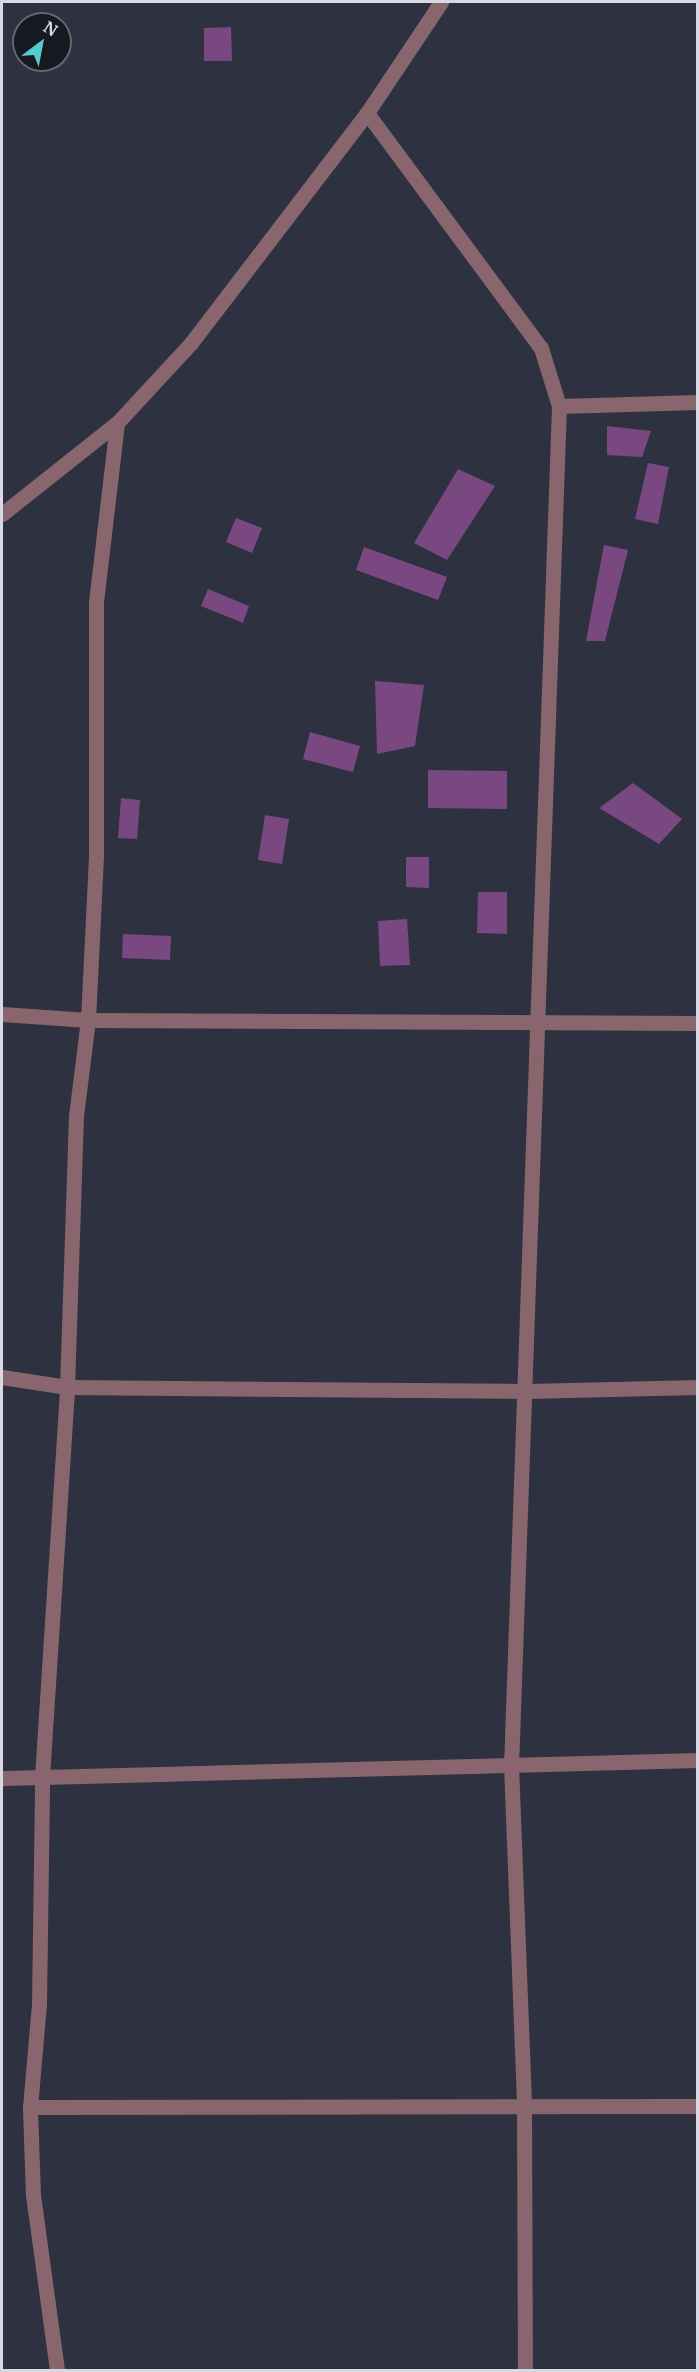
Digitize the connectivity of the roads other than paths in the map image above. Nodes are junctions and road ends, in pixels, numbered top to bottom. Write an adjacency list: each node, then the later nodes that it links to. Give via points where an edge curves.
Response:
1 (441, 2): 2 (street)
2 (367, 113): 4 (street, via 542,348); 5 (street, via 190,343)
3 (698, 402): 4 (street)
4 (560, 406): 9 (street)
5 (117, 423): 6 (street); 8 (street, via 96,602 96,855)
6 (2, 514)
7 (2, 1014): 8 (street)
8 (88, 1020): 9 (street); 12 (street, via 76,1116)
9 (539, 1023): 10 (street); 14 (street)
10 (698, 1023)
11 (2, 1377): 12 (street)
12 (67, 1387): 14 (street); 17 (street)
13 (698, 1387): 14 (street)
14 (526, 1391): 16 (street)
15 (698, 1760): 16 (street)
16 (511, 1764): 17 (street); 19 (street)
17 (42, 1777): 18 (street); 21 (street, via 39,2005)
18 (2, 1778)
19 (524, 2104): 20 (street); 21 (street); 23 (street)
20 (698, 2106)
21 (30, 2107): 22 (street, via 33,2195)
22 (57, 2370)
23 (525, 2370)

